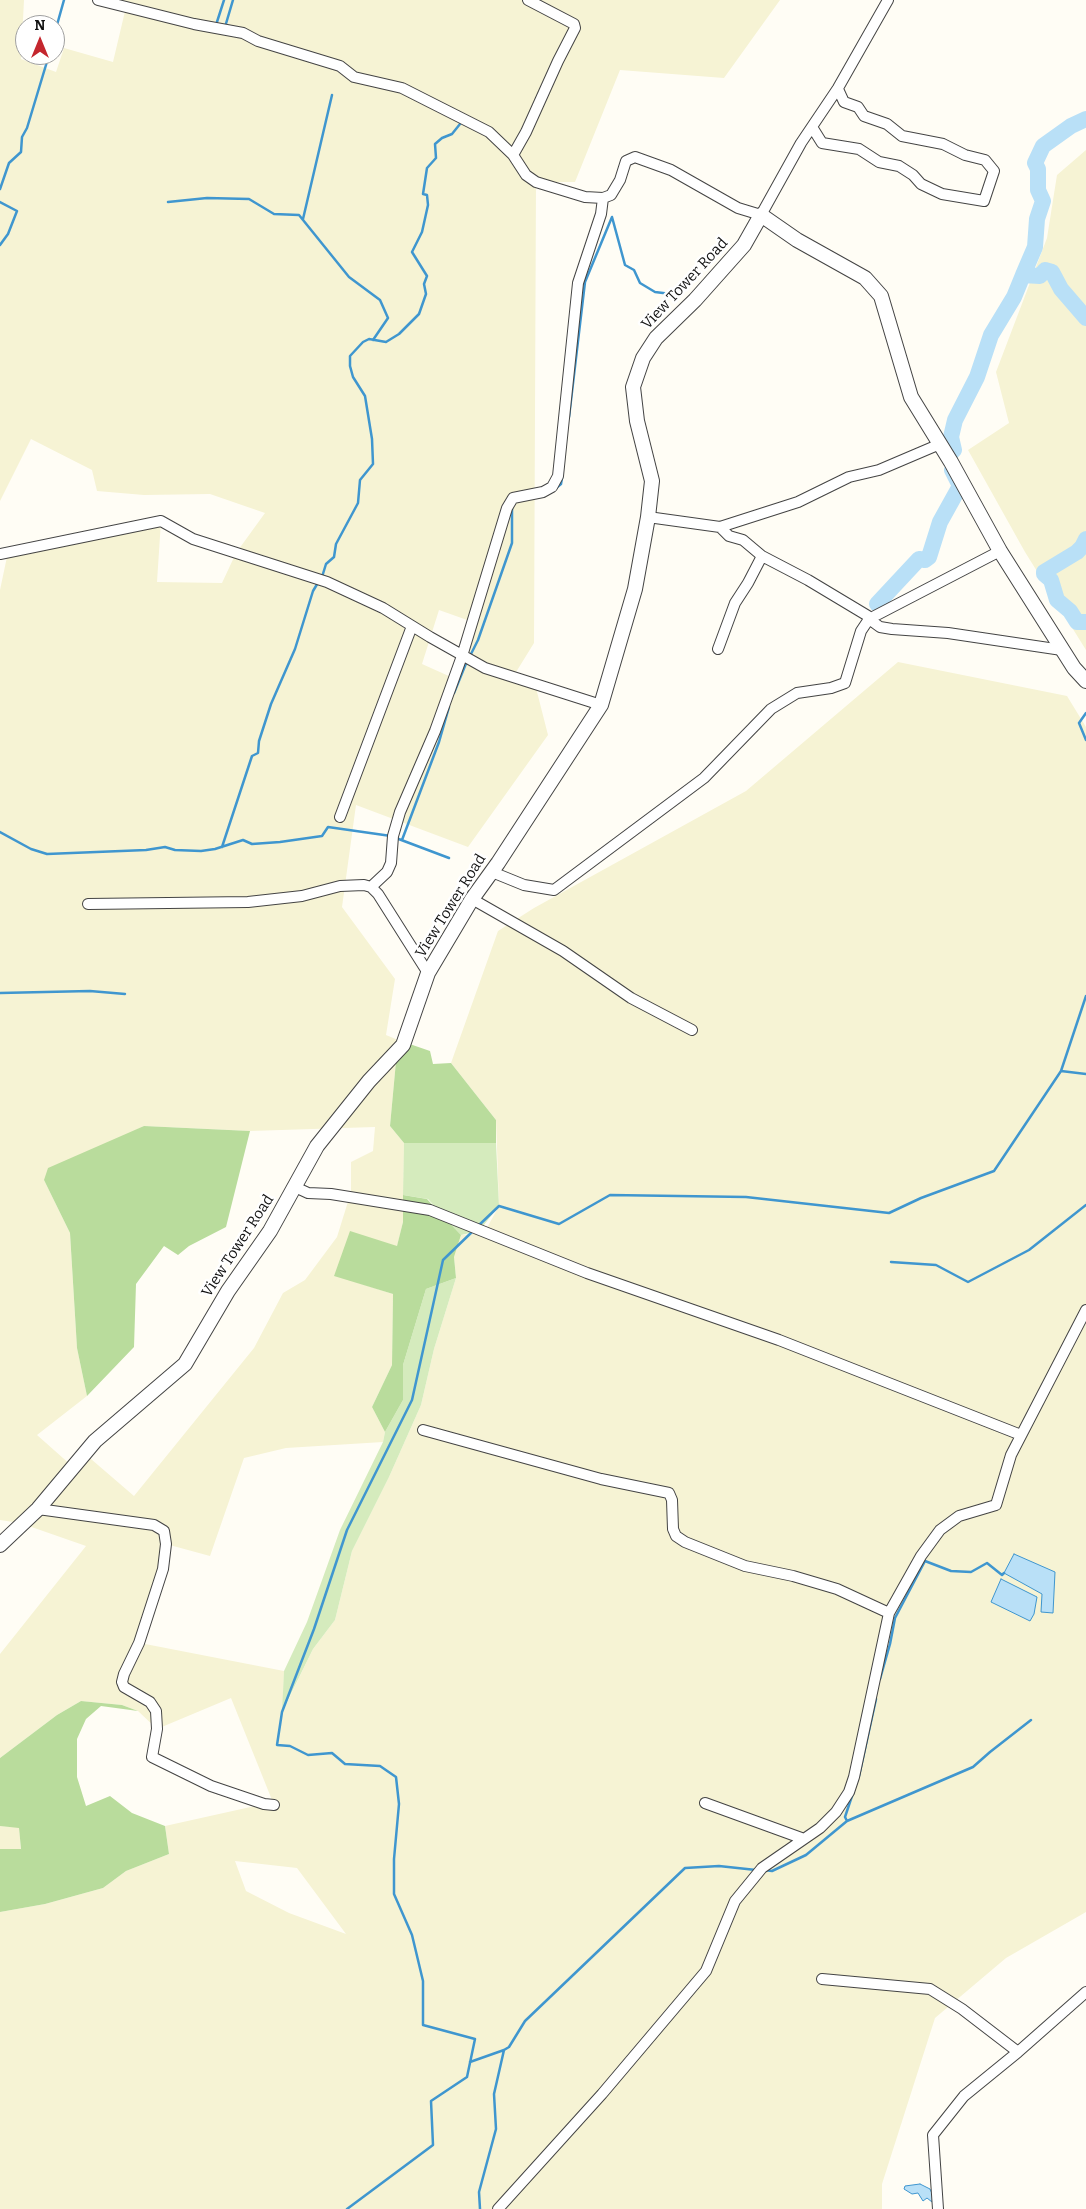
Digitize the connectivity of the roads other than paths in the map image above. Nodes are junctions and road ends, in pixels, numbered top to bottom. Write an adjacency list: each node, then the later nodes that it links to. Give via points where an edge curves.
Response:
1 (98, 0): 6 (street, via 243,33 340,66 354,76 402,88 489,132)
2 (528, 0): 6 (street, via 574,24 575,28)
3 (888, 0): 4 (street)
4 (838, 89): 5 (street); 5 (street, via 844,102 858,107 864,116 886,124 902,136 943,144 985,160 994,171 984,202 942,194 921,184 899,166 879,162 859,149 822,143)
5 (812, 127): 8 (street)
6 (513, 155): 7 (street, via 526,175 536,182 585,197)
7 (603, 198): 8 (street, via 612,195 626,161 635,156 671,170 738,208); 19 (street, via 601,214 578,283 558,476 552,487 513,498 507,508)
8 (760, 215): 9 (street, via 865,278 881,296 911,397); 10 (street, View Tower Road, via 744,245 656,338 643,358 633,387 637,421 652,481)
9 (940, 444): 11 (street, via 879,470 849,477 798,502); 12 (street)
10 (648, 518): 11 (street); 21 (street, View Tower Road, via 635,589)
11 (720, 527): 14 (street)
12 (1000, 551): 15 (street); 18 (street)
13 (0, 554): 16 (street, via 161,521 193,539 327,582 383,608)
14 (762, 556): 15 (street, via 808,580); 17 (street, via 735,603)
15 (869, 619): 18 (street, via 880,627 892,629 948,633); 23 (street, via 861,631 844,683 797,692 771,709 704,778 554,890 524,884)
16 (412, 626): 19 (street); 22 (street)
17 (718, 649)
18 (1062, 650): 20 (street)
19 (462, 656): 21 (street, via 485,668); 24 (street, via 435,731 400,812 392,836 392,863)
20 (1086, 681)
21 (601, 705): 23 (street, View Tower Road)
22 (340, 817)
23 (492, 872): 25 (street, View Tower Road)
24 (371, 887): 26 (street, via 340,886 302,896 248,902); 27 (street)
25 (472, 899): 27 (street, View Tower Road); 28 (street, via 563,951 631,998)
26 (88, 904)
27 (428, 973): 29 (street, View Tower Road, via 403,1045 369,1081 317,1146)
28 (692, 1030)
29 (295, 1187): 32 (street, via 308,1193 430,1210 658,1299 779,1340); 33 (street, View Tower Road, via 186,1364 95,1441)
30 (1086, 1310): 32 (street)
31 (423, 1430): 35 (street, via 601,1479 668,1493 672,1500 673,1529 676,1536 685,1542 745,1566 836,1589)
32 (1021, 1435): 35 (street, via 1011,1454 996,1505 959,1516 940,1530 921,1556)
33 (38, 1509): 34 (street, View Tower Road); 37 (street, via 154,1526 164,1531 163,1569 139,1643 124,1674 124,1687 150,1702 156,1711 157,1729 152,1756 211,1786)
34 (0, 1545)
35 (889, 1613): 38 (street, via 849,1792 836,1812)
36 (705, 1803): 38 (street)
37 (274, 1805)
38 (804, 1839): 42 (street, via 770,1861 758,1873 735,1901 706,1971 602,2094)
39 (822, 1979): 41 (street, via 930,1989)
40 (1086, 1992): 41 (street)
41 (1018, 2052): 43 (street, via 964,2096 933,2134)
42 (498, 2209)
43 (938, 2209)

